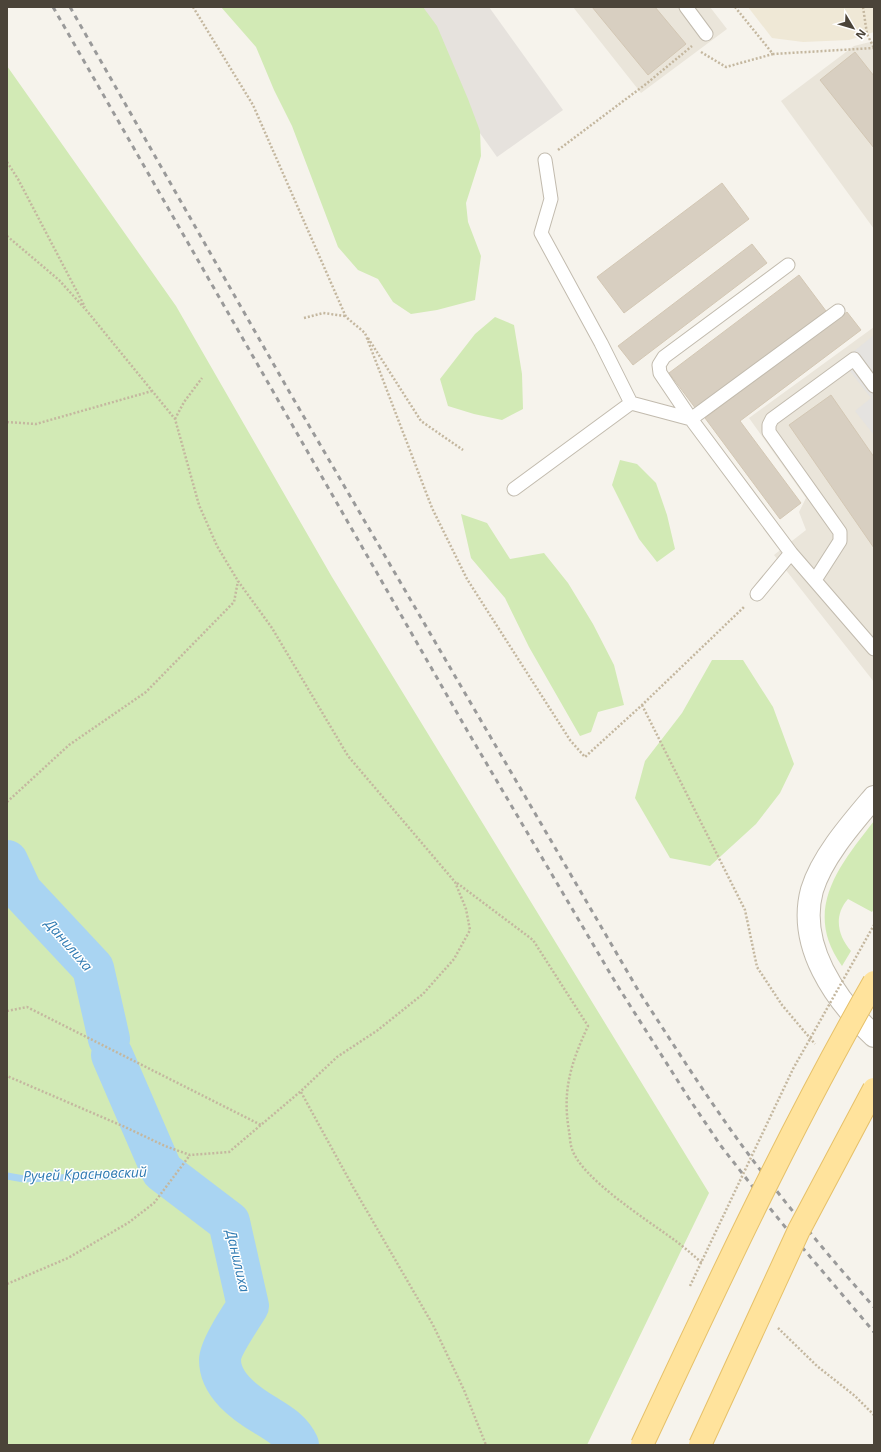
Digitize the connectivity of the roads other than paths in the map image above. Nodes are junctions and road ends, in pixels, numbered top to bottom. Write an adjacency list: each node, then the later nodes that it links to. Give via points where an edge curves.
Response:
1 (686, 7): 2 (lane)
2 (706, 34)
3 (545, 160): 7 (lane, via 552,199 541,233 601,342)
4 (788, 265): 8 (lane, via 664,357 659,365 660,373)
5 (838, 311): 8 (lane)
6 (874, 386): 11 (lane, via 854,359 772,419 769,426 769,432 840,532 840,541)
7 (631, 403): 8 (lane); 9 (lane)
8 (691, 419): 10 (lane)
9 (514, 489)
10 (791, 553): 11 (lane); 12 (lane)
11 (815, 580): 13 (lane)
12 (757, 594)
13 (874, 649)
14 (874, 797): 16 (street, via 849,826 819,873 812,889 808,909 810,936 819,962 839,995)
15 (874, 982): 18 (main road, bridge, via 801,1117 712,1295)
16 (874, 1036)
17 (874, 1089): 19 (main road, bridge, via 799,1230)
18 (642, 1445)
19 (700, 1445)

